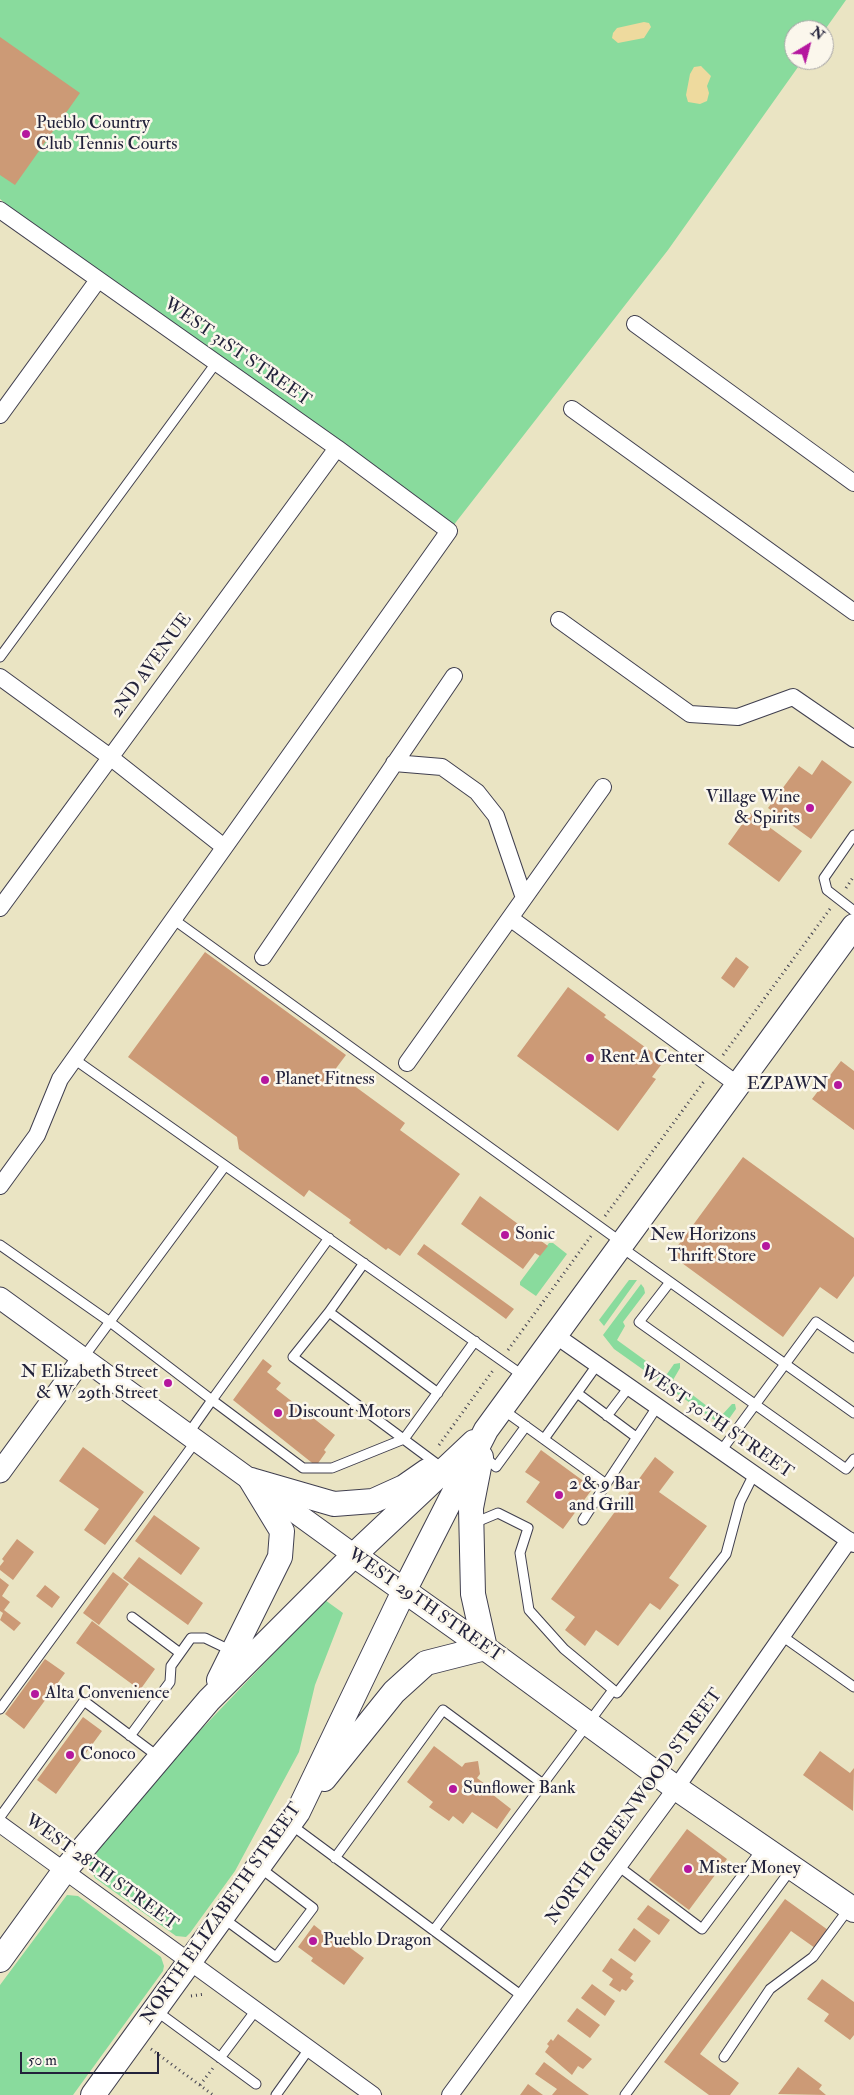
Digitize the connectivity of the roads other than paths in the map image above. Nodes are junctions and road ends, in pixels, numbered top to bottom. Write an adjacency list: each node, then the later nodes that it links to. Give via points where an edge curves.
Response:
1 (0, 210): 2 (street, WEST 31ST STREET)
2 (98, 280): 4 (street, WEST 31ST STREET); 6 (street)
3 (635, 324): 8 (street)
4 (216, 363): 7 (street, WEST 31ST STREET); 11 (lane)
5 (572, 409): 9 (street)
6 (0, 415)
7 (337, 448): 15 (street, 2ND AVENUE); 19 (street, WEST 31ST STREET, via 449,531)
8 (854, 483)
9 (854, 612)
10 (559, 620): 14 (street, via 690,714 738,717 793,697)
11 (0, 657)
12 (454, 676): 16 (street)
13 (0, 677): 15 (street)
14 (854, 740)
15 (110, 757): 19 (street); 21 (street, 2ND AVENUE)
16 (394, 763): 20 (street, via 442,767 477,792 496,816); 26 (street)
17 (603, 787): 20 (street)
18 (854, 835): 22 (lane, via 824,878 827,890)
19 (224, 847): 24 (street)
20 (524, 898): 23 (street)
21 (0, 908)
22 (854, 911)
23 (510, 918): 28 (street); 29 (street)
24 (173, 919): 27 (street); 34 (lane)
25 (854, 926): 29 (main road, NORTH ELIZABETH STREET)
26 (263, 957)
27 (74, 1059): 30 (lane); 31 (street, via 60,1079 37,1135)
28 (407, 1063)
29 (738, 1085): 34 (main road, NORTH ELIZABETH STREET)
30 (225, 1166): 32 (lane); 39 (lane)
31 (0, 1186)
32 (329, 1238): 35 (lane); 50 (lane)
33 (0, 1245): 39 (lane)
34 (622, 1245): 36 (lane); 40 (main road, NORTH ELIZABETH STREET)
35 (364, 1263): 38 (lane); 41 (lane)
36 (670, 1282): 44 (lane); 51 (lane, via 639,1322)
37 (0, 1298): 43 (street, WEST 29TH STREET)
38 (329, 1312): 48 (lane); 60 (lane, via 293,1357)
39 (110, 1322): 43 (lane); 50 (lane)
40 (555, 1336): 45 (street, WEST 30TH STREET); 46 (main road, NORTH ELIZABETH STREET)
41 (475, 1341): 46 (lane); 48 (lane)
42 (854, 1348): 44 (lane, via 816,1322)
43 (83, 1358): 58 (street, WEST 29TH STREET); 66 (street)
44 (785, 1364): 51 (lane); 54 (lane)
45 (597, 1365): 47 (street, WEST 30TH STREET); 49 (lane)
46 (525, 1377): 53 (main road, NORTH ELIZABETH STREET)
47 (629, 1387): 52 (street, WEST 30TH STREET); 55 (lane)
48 (438, 1392): 60 (lane)
49 (577, 1393): 55 (lane); 61 (lane)
50 (212, 1400): 58 (lane); 60 (lane, via 303,1468 332,1468)
51 (755, 1404): 62 (lane); 64 (lane, via 846,1469)
52 (656, 1406): 59 (lane); 62 (street, WEST 30TH STREET)
53 (502, 1409): 56 (lane); 57 (main road, NORTH ELIZABETH STREET)
54 (854, 1413)
55 (607, 1416): 59 (lane)
56 (526, 1426): 61 (lane); 63 (lane, via 496,1467)
57 (486, 1430): 63 (main road); 65 (main road); 73 (main road, NORTH ELIZABETH STREET); 74 (main road, NORTH ELIZABETH STREET)
58 (192, 1437): 68 (street, WEST 29TH STREET); 83 (lane)
59 (636, 1437): 69 (lane)
60 (404, 1439): 65 (lane)
61 (544, 1439): 69 (lane)
62 (721, 1451): 67 (street, WEST 30TH STREET)
63 (482, 1454): 71 (main road, via 471,1508)
64 (854, 1458)
65 (437, 1464): 68 (main road, via 404,1487 373,1500 334,1504)
66 (0, 1472)
67 (754, 1474): 72 (street, WEST 30TH STREET); 81 (lane, via 740,1502 726,1554 617,1693)
68 (251, 1480): 73 (street, WEST 29TH STREET); 78 (main road, via 282,1531 280,1557)
69 (606, 1484): 70 (lane)
70 (583, 1520)
71 (472, 1524): 77 (main road, via 473,1594); 81 (lane, via 498,1513 528,1528 520,1553 529,1610 564,1649)
72 (851, 1542): 76 (street, NORTH GREENWOOD STREET)
73 (354, 1555): 74 (main road, WEST 29TH STREET); 82 (main road, NORTH ELIZABETH STREET)
74 (404, 1591): 77 (main road, WEST 29TH STREET); 90 (main road, NORTH ELIZABETH STREET)
75 (132, 1617): 79 (lane)
76 (782, 1636): 80 (lane); 88 (street, NORTH GREENWOOD STREET)
77 (485, 1648): 84 (main road, WEST 29TH STREET); 90 (main road, via 426,1663 394,1692)
78 (234, 1652): 79 (lane, via 205,1638 191,1638); 82 (main road)
79 (180, 1653): 85 (lane, via 171,1666 170,1682)
80 (854, 1687)
81 (613, 1690): 84 (lane)
82 (209, 1700): 86 (main road, NORTH ELIZABETH STREET)
83 (0, 1709)
84 (587, 1723): 87 (lane); 88 (main road, WEST 29TH STREET)
85 (130, 1736): 86 (lane); 89 (lane, via 84,1701)
86 (160, 1758): 97 (main road, NORTH ELIZABETH STREET)
87 (543, 1784): 93 (lane, via 443,1710); 100 (lane)
88 (676, 1788): 92 (main road, WEST 29TH STREET); 94 (street, NORTH GREENWOOD STREET)
89 (0, 1816)
90 (294, 1818): 93 (lane); 95 (main road, NORTH ELIZABETH STREET)
91 (0, 1824): 97 (street, WEST 28TH STREET)
92 (763, 1848): 94 (lane, via 702,1929); 96 (main road, WEST 29TH STREET)
93 (335, 1858): 100 (lane)
94 (618, 1866): 103 (street, NORTH GREENWOOD STREET)
95 (258, 1867): 99 (main road, NORTH ELIZABETH STREET); 99 (lane, via 313,1908 276,1956)
96 (792, 1868): 98 (main road, WEST 29TH STREET); 114 (lane)
97 (65, 1870): 101 (main road, NORTH ELIZABETH STREET); 102 (street, WEST 28TH STREET)
98 (852, 1908): 107 (lane, via 813,1957 770,1990)
99 (222, 1918): 102 (main road, NORTH ELIZABETH STREET)
100 (434, 1930): 103 (lane)
101 (0, 1960)
102 (190, 1962): 104 (main road, NORTH ELIZABETH STREET); 105 (street, WEST 28TH STREET)
103 (522, 1996): 113 (street, NORTH GREENWOOD STREET)
104 (155, 2010): 108 (lane); 110 (main road, NORTH ELIZABETH STREET)
105 (256, 2010): 106 (street, WEST 28TH STREET); 108 (lane)
106 (309, 2049): 111 (lane); 112 (street, WEST 28TH STREET)
107 (724, 2057)
108 (220, 2058): 109 (lane)
109 (256, 2084)
110 (93, 2095)
111 (276, 2095)
112 (374, 2095)
113 (450, 2095)
114 (624, 2095)

